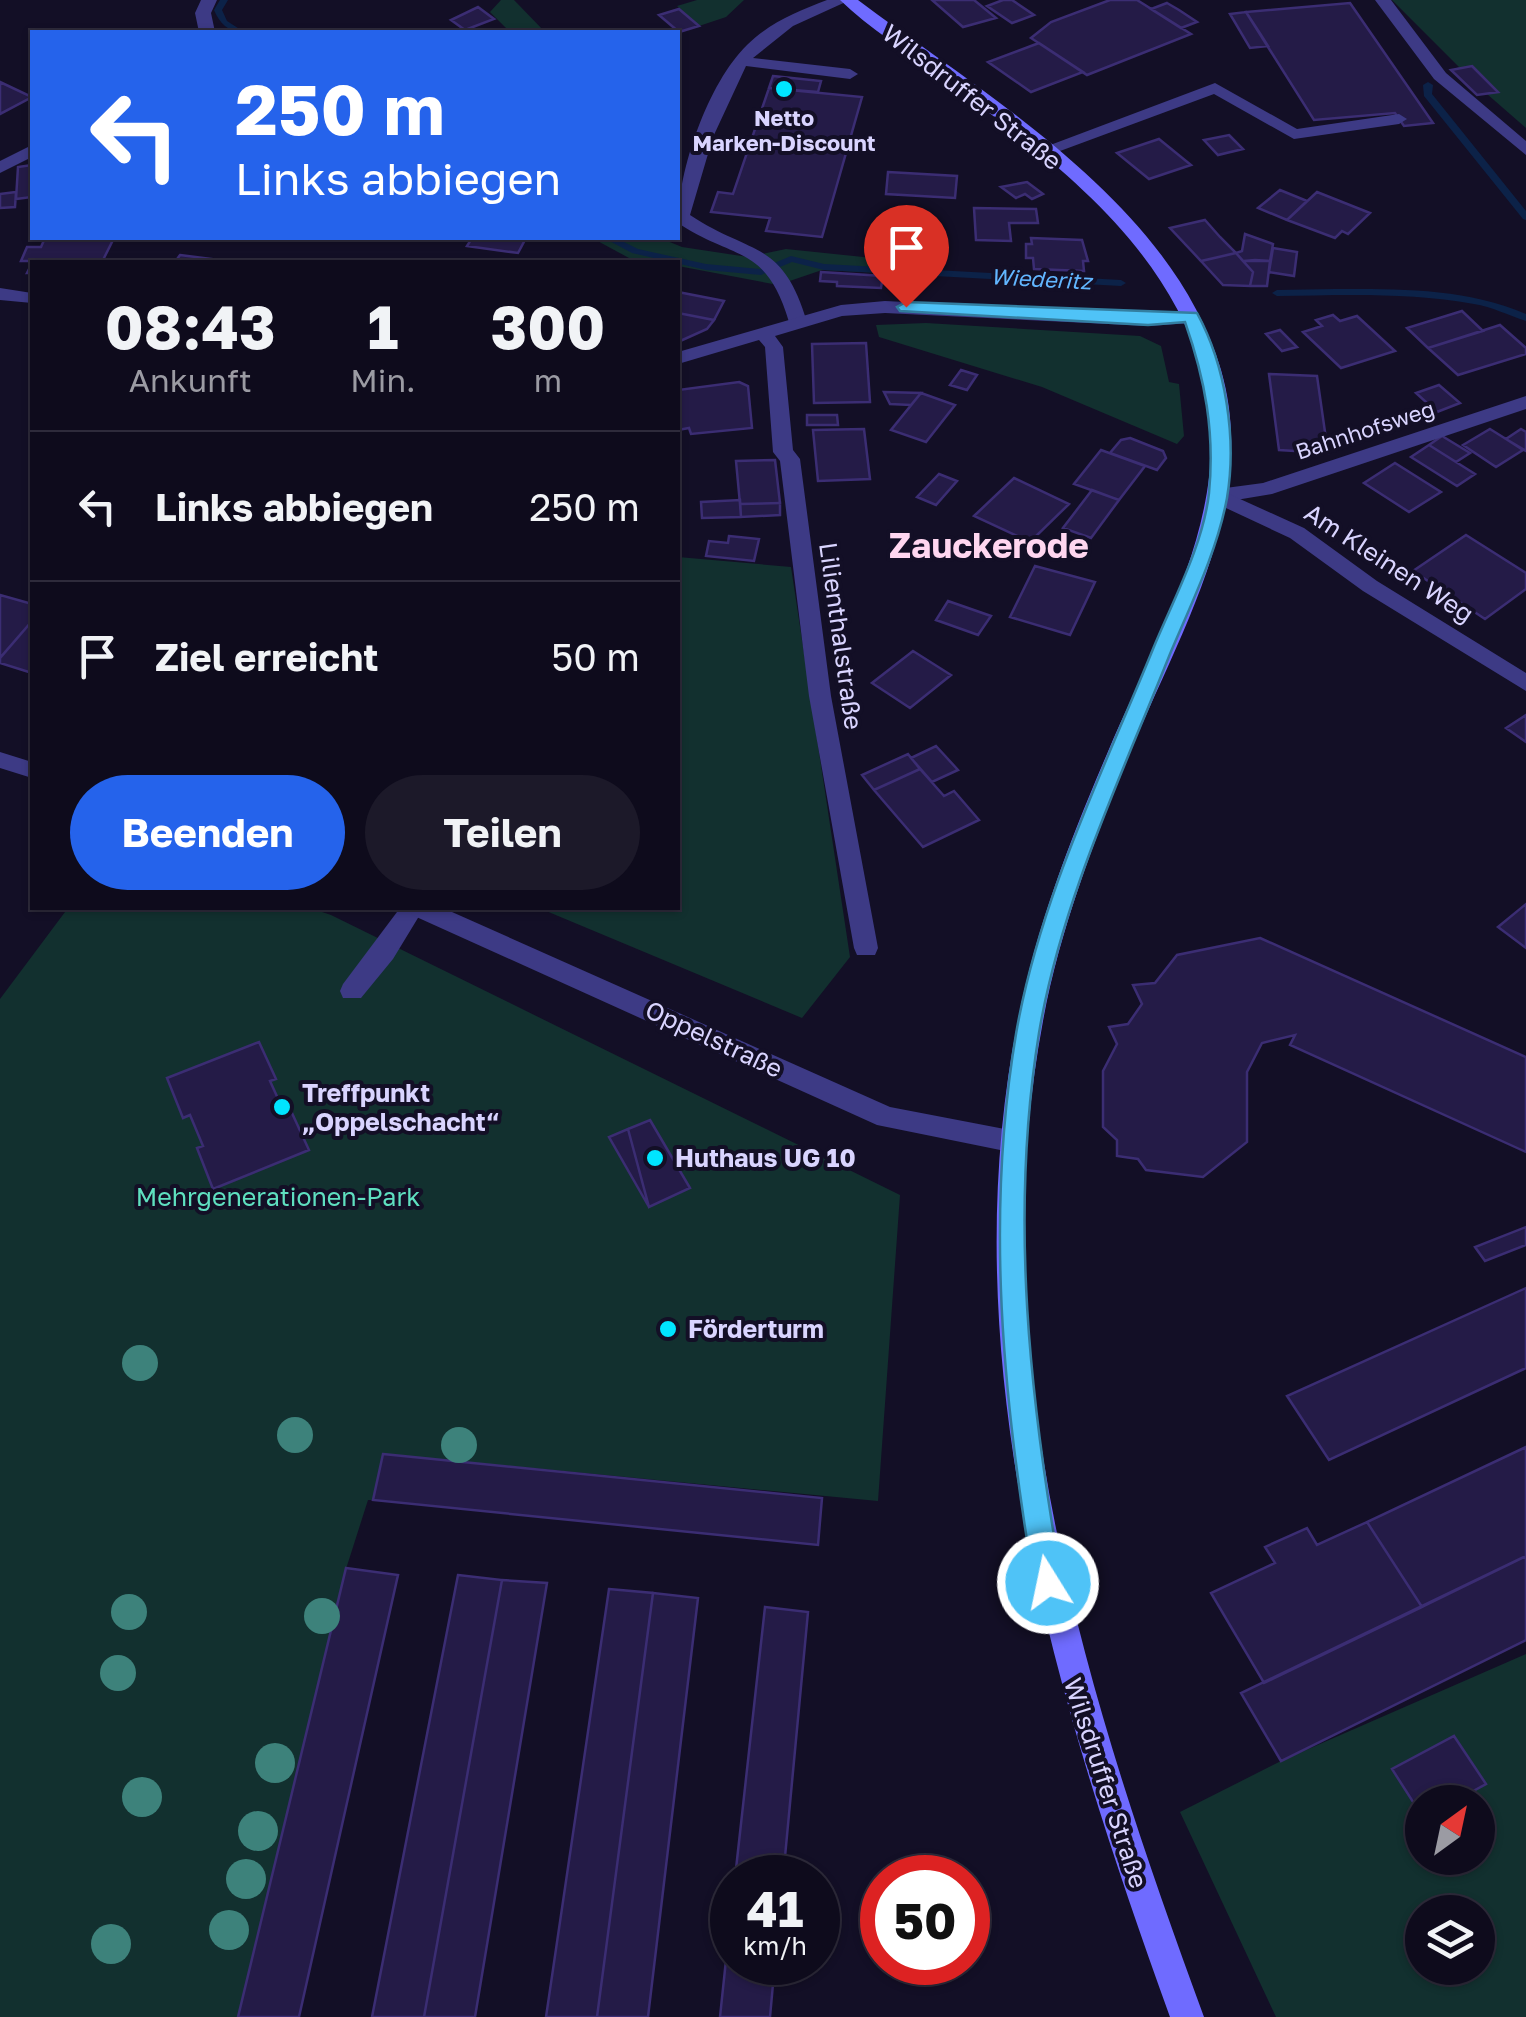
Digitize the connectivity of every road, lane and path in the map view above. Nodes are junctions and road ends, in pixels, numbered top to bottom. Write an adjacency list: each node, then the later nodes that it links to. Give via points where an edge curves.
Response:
1 (209, 0): 4 (street)
2 (845, 0): 5 (street, via 779,25); 8 (main road, Wilsdruffer Straße)
3 (1384, 0): 9 (street, via 1440,76)
4 (207, 30)
5 (741, 61): 6 (street); 12 (street)
6 (850, 74)
7 (1399, 119): 8 (street, via 1294,134 1215,88)
8 (1046, 150): 16 (main road, Wilsdruffer Straße, via 1145,248)
9 (1526, 150)
10 (30, 151): 11 (street)
11 (0, 168)
12 (680, 213)
13 (680, 217): 17 (street, via 775,267)
14 (0, 294): 15 (street)
15 (30, 298)
16 (1191, 317): 17 (street, via 885,307); 21 (main road, Wilsdruffer Straße, via 1220,426)
17 (798, 322): 18 (street)
18 (765, 335): 19 (street); 27 (street, Lilienthalstraße, via 774,347 820,696)
19 (680, 357)
20 (1526, 402): 21 (street, Bahnhofsweg, via 1265,489)
21 (1218, 496): 22 (street, Am Kleinen Weg, via 1297,533); 29 (main road, Wilsdruffer Straße, via 1203,550 1057,918 1029,1026)
22 (1526, 683)
23 (0, 760): 24 (street)
24 (30, 769)
25 (411, 910): 28 (street)
26 (425, 910): 29 (street, Oppelstraße, via 886,1118)
27 (866, 948)
28 (352, 991)
29 (1015, 1142): 30 (main road, Wilsdruffer Straße, via 1011,1277 1025,1449 1048,1583 1124,1849)
30 (1187, 2017)

